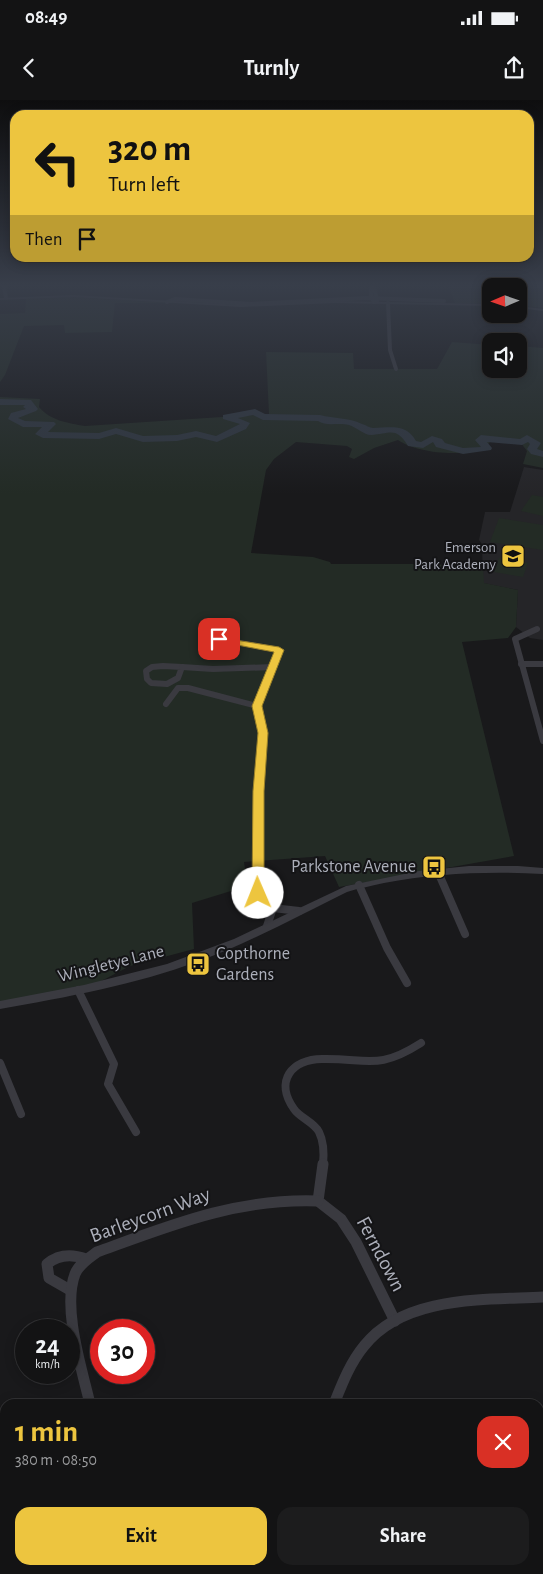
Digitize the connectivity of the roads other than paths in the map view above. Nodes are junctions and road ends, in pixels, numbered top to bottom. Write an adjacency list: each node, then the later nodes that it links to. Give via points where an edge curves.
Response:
1 (392, 356): 2 (street)
2 (396, 369)
3 (537, 629): 5 (street, via 515,639)
4 (219, 639): 7 (street, via 277,648)
5 (521, 664): 6 (street); 11 (street)
6 (543, 664)
7 (273, 667): 8 (street); 10 (street)
8 (182, 668): 8 (street, via 152,667 146,671 147,679 151,683 175,683)
9 (166, 704): 10 (street, via 178,688 188,688)
10 (257, 706): 16 (street, via 263,733 258,791 258,893)
11 (540, 716): 12 (street)
12 (543, 741)
13 (543, 871): 14 (street, Wingletye Lane)
14 (438, 872): 15 (street, Wingletye Lane); 19 (street)
15 (359, 885): 17 (street, Wingletye Lane); 20 (street)
16 (272, 908): 17 (street); 18 (street)
17 (299, 911): 18 (street, Wingletye Lane)
18 (267, 926): 21 (street, Wingletye Lane, via 221,949 161,969)
19 (465, 934)
20 (407, 983)
21 (78, 990): 22 (street, Wingletye Lane); 26 (street, via 114,1064 108,1084)
22 (0, 1005)
23 (421, 1043): 27 (street, via 402,1055 377,1062 317,1058 301,1061 288,1074 285,1090 294,1110 318,1129 323,1143)
24 (0, 1064): 25 (street)
25 (21, 1114)
26 (136, 1132)
27 (318, 1201): 28 (street, Barleycorn Way, via 289,1198 219,1210 97,1252); 31 (street, Ferndown, via 341,1219 356,1242)
28 (86, 1259): 29 (street, Barleycorn Way, via 76,1272); 29 (street, via 60,1256 47,1264 45,1270 52,1281)
29 (70, 1290): 32 (street)
30 (543, 1297): 31 (street, via 425,1308)
31 (395, 1321): 33 (street, via 368,1340)
32 (89, 1399)
33 (336, 1399)

